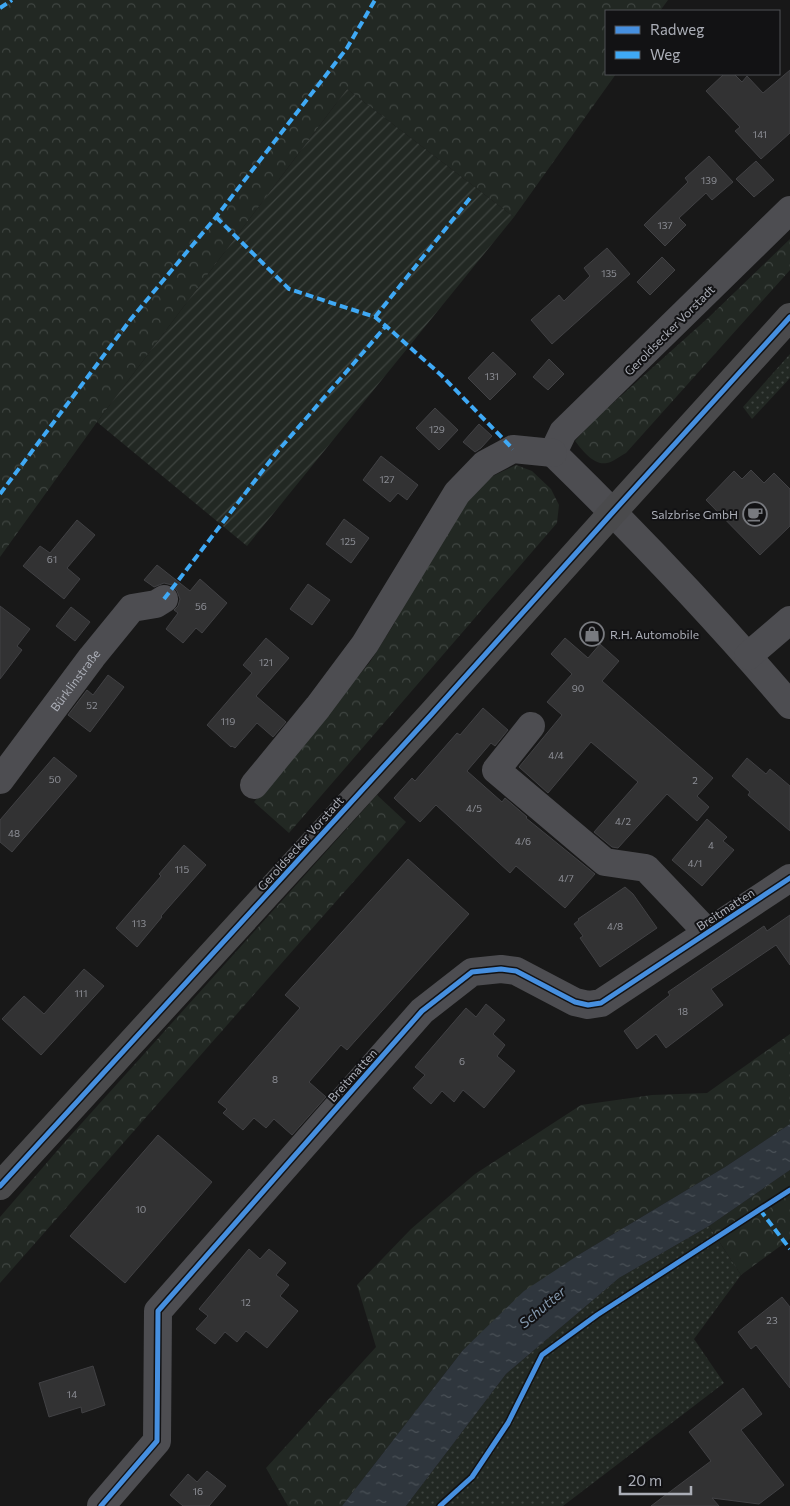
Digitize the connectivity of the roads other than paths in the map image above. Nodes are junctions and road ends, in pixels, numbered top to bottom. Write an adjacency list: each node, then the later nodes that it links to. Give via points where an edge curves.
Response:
1 (790, 210): 3 (street, Geroldsecker Vorstadt, via 563,432)
2 (790, 317): 4 (main road, Geroldsecker Vorstadt)
3 (553, 453): 4 (street); 11 (street, via 513,449 485,464 457,493 365,644)
4 (613, 512): 7 (street); 14 (main road, Geroldsecker Vorstadt)
5 (164, 599): 10 (street, Bürklinstraße, via 156,604 132,608)
6 (790, 620): 7 (street)
7 (748, 656): 8 (street)
8 (790, 705)
9 (531, 726): 13 (street, Breitmatten, via 496,770 605,862 646,868)
10 (0, 780)
11 (254, 785)
12 (790, 878): 13 (street, Breitmatten)
13 (707, 932): 15 (street, Breitmatten, via 601,1003 575,1002 516,971 501,969 472,972 422,1011 158,1311 157,1441)
14 (0, 1186)
15 (101, 1506)

